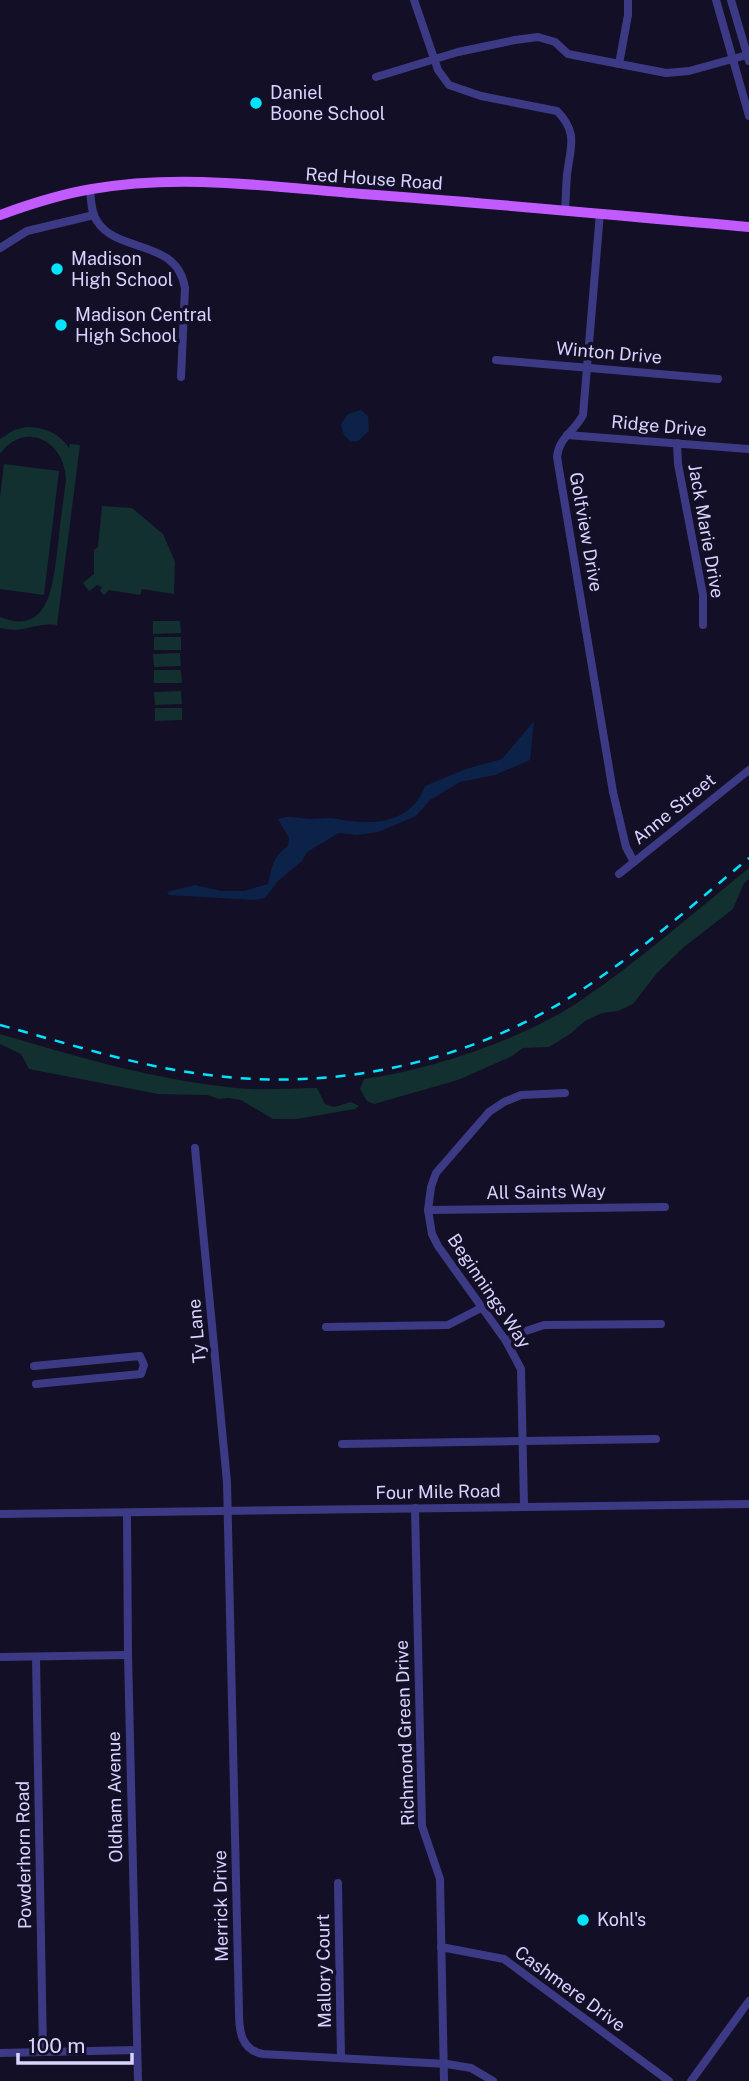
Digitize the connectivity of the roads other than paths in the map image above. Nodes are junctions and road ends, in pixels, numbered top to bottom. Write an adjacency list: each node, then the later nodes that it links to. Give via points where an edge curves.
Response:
1 (414, 0): 6 (street)
2 (628, 0): 7 (street)
3 (716, 0): 5 (street)
4 (731, 0): 5 (street)
5 (743, 58): 7 (street, via 674,73); 9 (street)
6 (435, 61): 7 (street, via 458,52 538,37 555,41 568,54); 8 (street); 11 (street, via 449,85 557,111 565,120 572,143)
7 (619, 64)
8 (376, 77)
9 (749, 116)
10 (90, 189): 11 (main road, Red House Road, via 222,183); 13 (main road, Red House Road); 14 (street)
11 (565, 209): 12 (main road, Red House Road)
12 (600, 212): 15 (main road, Red House Road); 18 (street, Golfview Drive)
13 (0, 215)
14 (94, 215): 16 (street, via 27,231); 19 (street, via 106,231 162,255 179,269 185,288)
15 (749, 227)
16 (0, 248)
17 (496, 360): 18 (street, Winton Drive)
18 (586, 367): 20 (street, Winton Drive); 21 (street, Golfview Drive, via 583,415)
19 (181, 377)
20 (718, 379)
21 (567, 435): 22 (street, Ridge Drive); 26 (street, Golfview Drive, via 558,449 558,466 612,792)
22 (677, 443): 23 (street, Ridge Drive); 24 (street, Jack Marie Drive, via 703,595)
23 (748, 449)
24 (703, 625)
25 (749, 769): 26 (street, Anne Street)
26 (634, 862): 27 (street, Anne Street)
27 (619, 874)
28 (565, 1093): 31 (street, Beginnings Way, via 520,1095 489,1112 436,1173)
29 (195, 1148): 44 (street, Ty Lane)
30 (665, 1207): 31 (street, All Saints Way)
31 (428, 1210): 32 (street, Beginnings Way, via 438,1246)
32 (481, 1308): 34 (street, via 448,1325); 35 (street, Beginnings Way)
33 (661, 1324): 35 (street, via 544,1325)
34 (326, 1327)
35 (506, 1341): 39 (street, Beginnings Way, via 521,1369)
36 (34, 1366): 37 (street, via 140,1356 144,1365 141,1374)
37 (36, 1384)
38 (656, 1439): 39 (street)
39 (523, 1441): 40 (street); 42 (street, Beginnings Way)
40 (342, 1444)
41 (749, 1504): 42 (street, Four Mile Road)
42 (524, 1506): 43 (street, Four Mile Road)
43 (415, 1508): 44 (street, Four Mile Road); 51 (street, Richmond Green Drive, via 422,1826 440,1879)
44 (228, 1510): 45 (street, Four Mile Road); 56 (street, Merrick Drive, via 240,2033 246,2047 255,2053)
45 (127, 1513): 46 (street, Four Mile Road); 47 (street, Oldham Avenue)
46 (0, 1514)
47 (128, 1655): 49 (street); 53 (street, Oldham Avenue)
48 (0, 1657): 49 (street)
49 (36, 1657): 54 (street, Powderhorn Road)
50 (338, 1883): 56 (street, Mallory Court)
51 (442, 1947): 57 (street, Richmond Green Drive); 61 (street, Cashmere Drive, via 504,1959)
52 (749, 2001): 62 (street)
53 (137, 2050): 54 (street); 58 (street, Oldham Avenue)
54 (43, 2052): 55 (street)
55 (0, 2053)
56 (341, 2058): 57 (street, Merrick Drive)
57 (444, 2064): 59 (street, Richmond Green Drive); 60 (street, Merrick Drive, via 471,2068)
58 (138, 2081)
59 (444, 2081)
60 (493, 2081)
61 (669, 2081)
62 (691, 2081)

